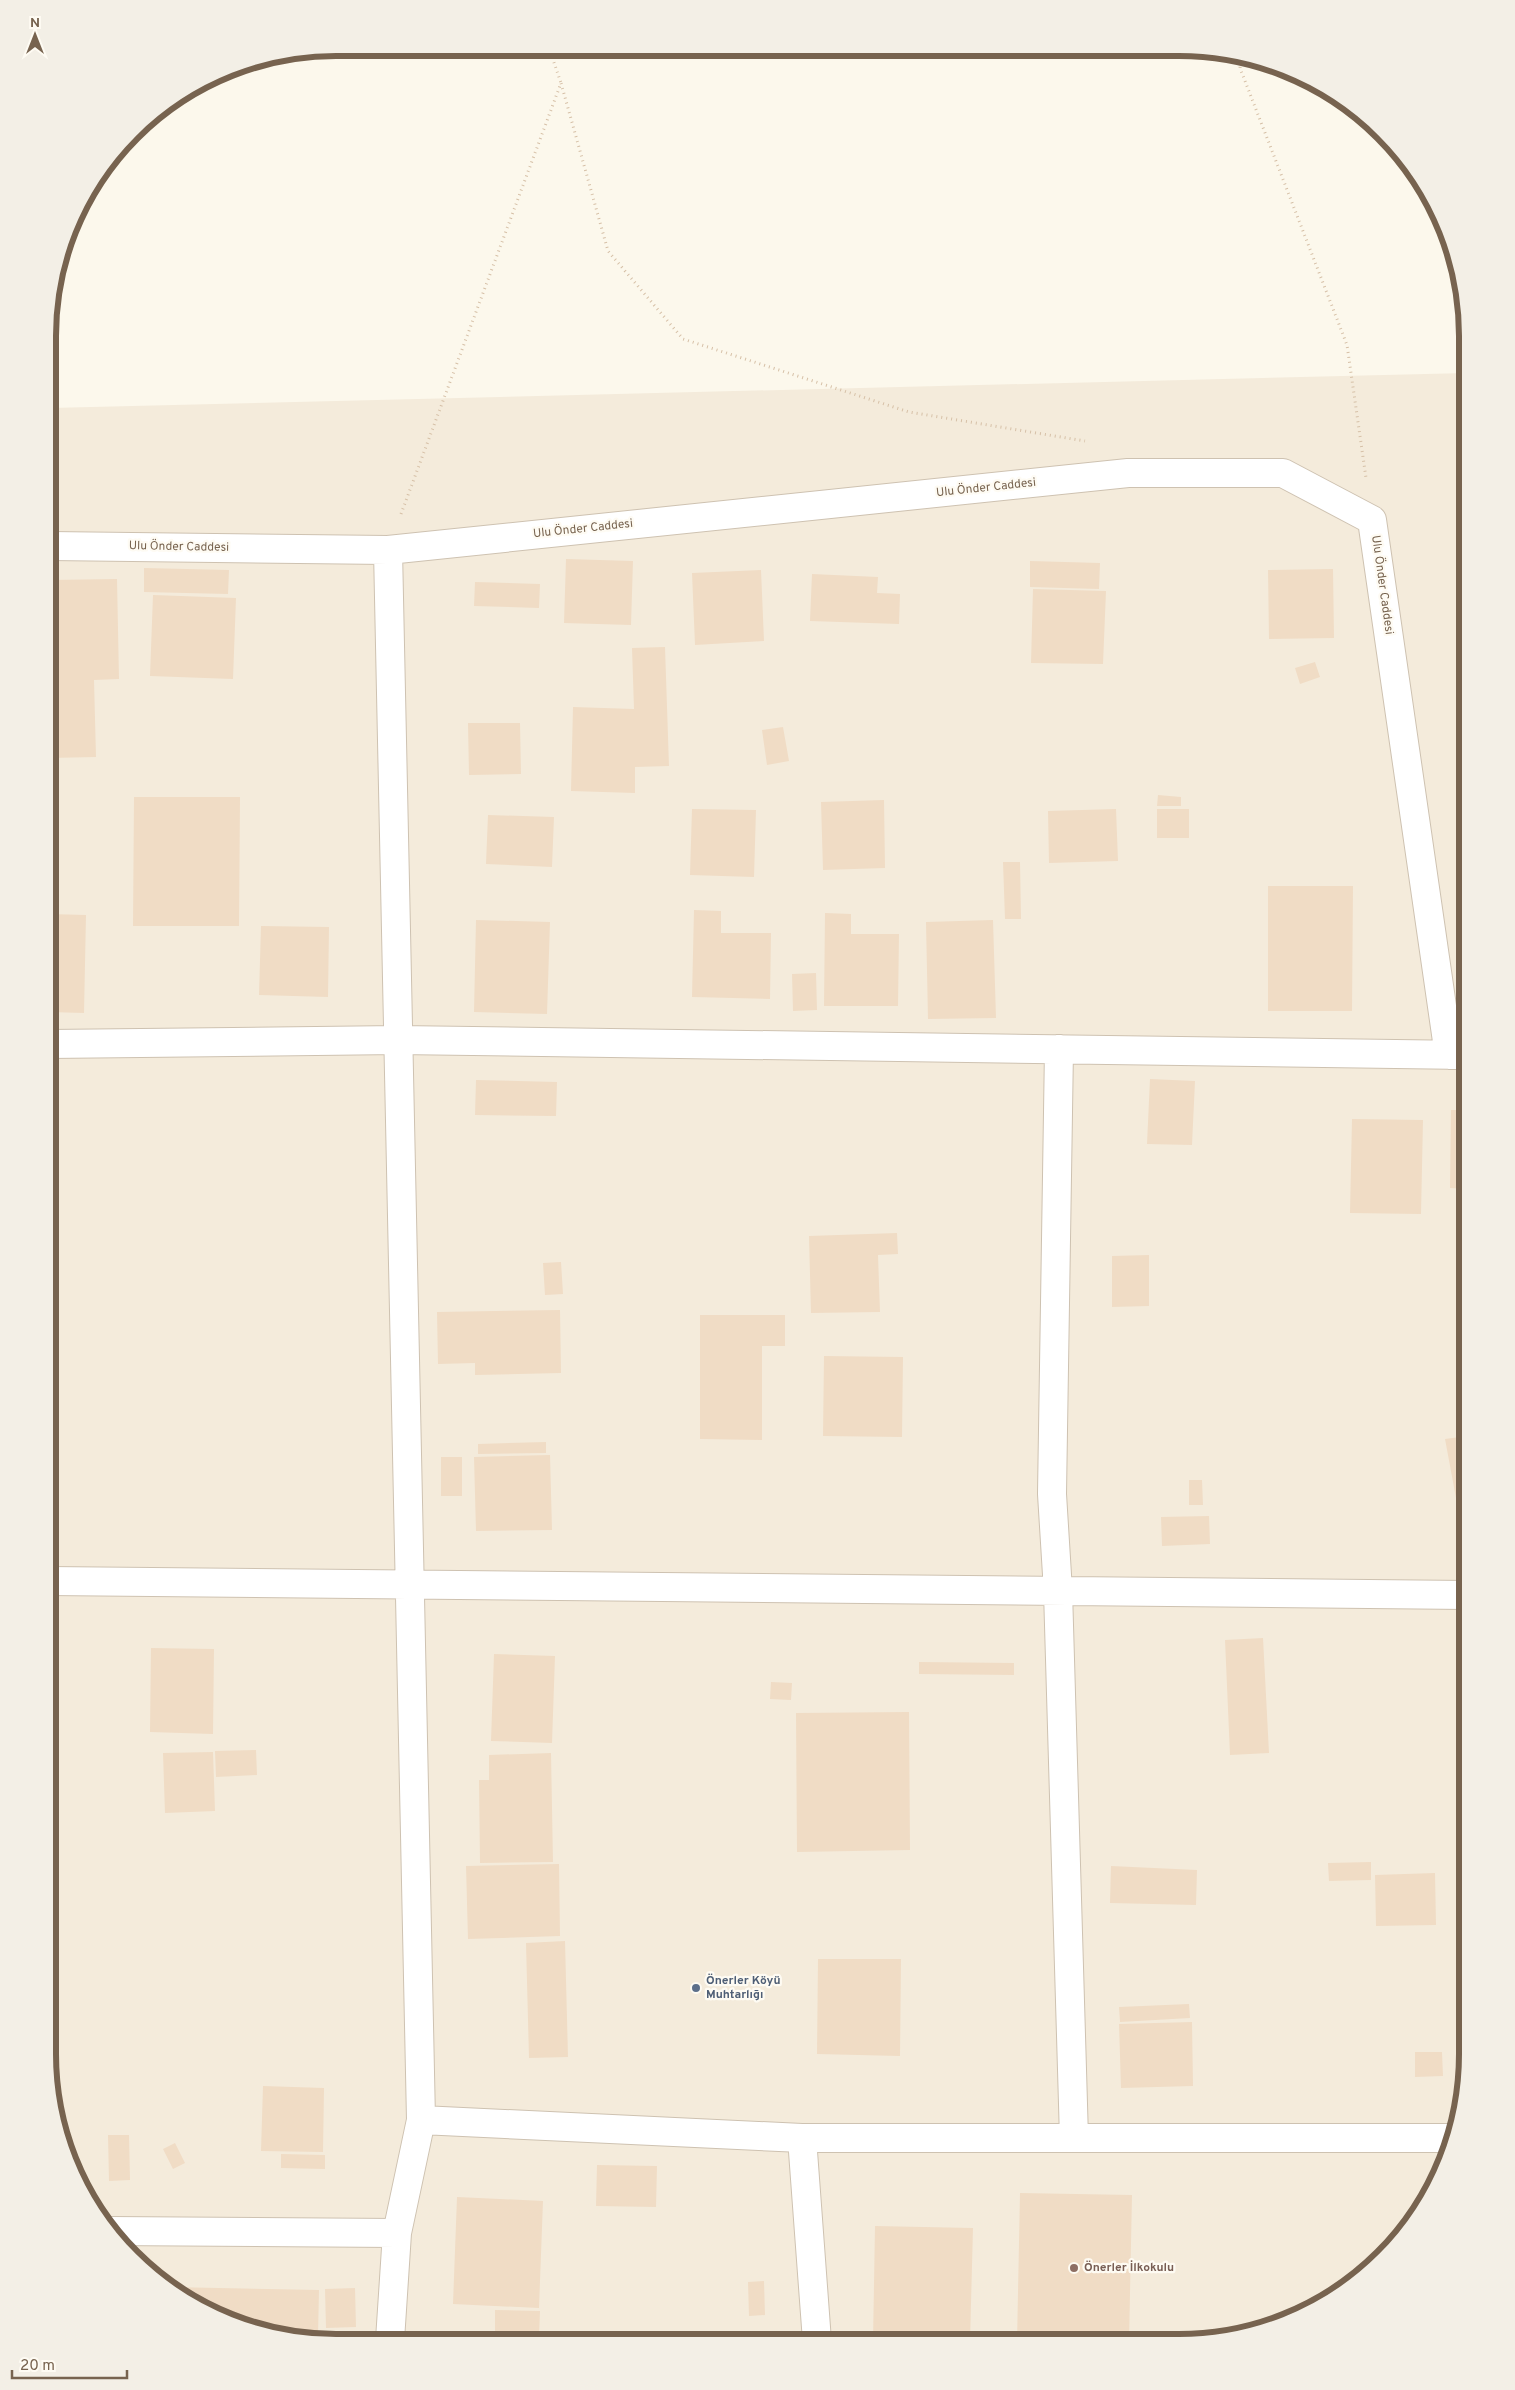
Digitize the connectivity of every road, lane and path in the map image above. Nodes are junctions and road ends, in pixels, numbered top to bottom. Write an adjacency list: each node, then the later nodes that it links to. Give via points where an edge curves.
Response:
1 (552, 56): 3 (path)
2 (1240, 64): 5 (path, via 1347,345)
3 (561, 83): 4 (path, via 608,252 683,339 909,412); 7 (path)
4 (1094, 442)
5 (1372, 520): 7 (street, Ulu Önder Caddesi, via 1283,473 1128,473); 11 (street, Ulu Önder Caddesi)
6 (56, 546): 7 (street, Ulu Önder Caddesi)
7 (388, 550): 8 (street)
8 (398, 1040): 9 (street); 10 (street); 13 (street)
9 (56, 1044)
10 (1059, 1049): 11 (street); 14 (street, via 1052,1494)
11 (1458, 1055)
12 (56, 1582): 13 (street)
13 (409, 1586): 14 (street); 16 (street)
14 (1058, 1591): 15 (street); 18 (street)
15 (1459, 1595)
16 (421, 2120): 17 (street); 21 (street)
17 (802, 2138): 18 (street); 23 (street)
18 (1074, 2138): 19 (street)
19 (1445, 2138)
20 (120, 2231): 21 (street)
21 (397, 2233): 22 (street)
22 (390, 2334)
23 (816, 2334)

